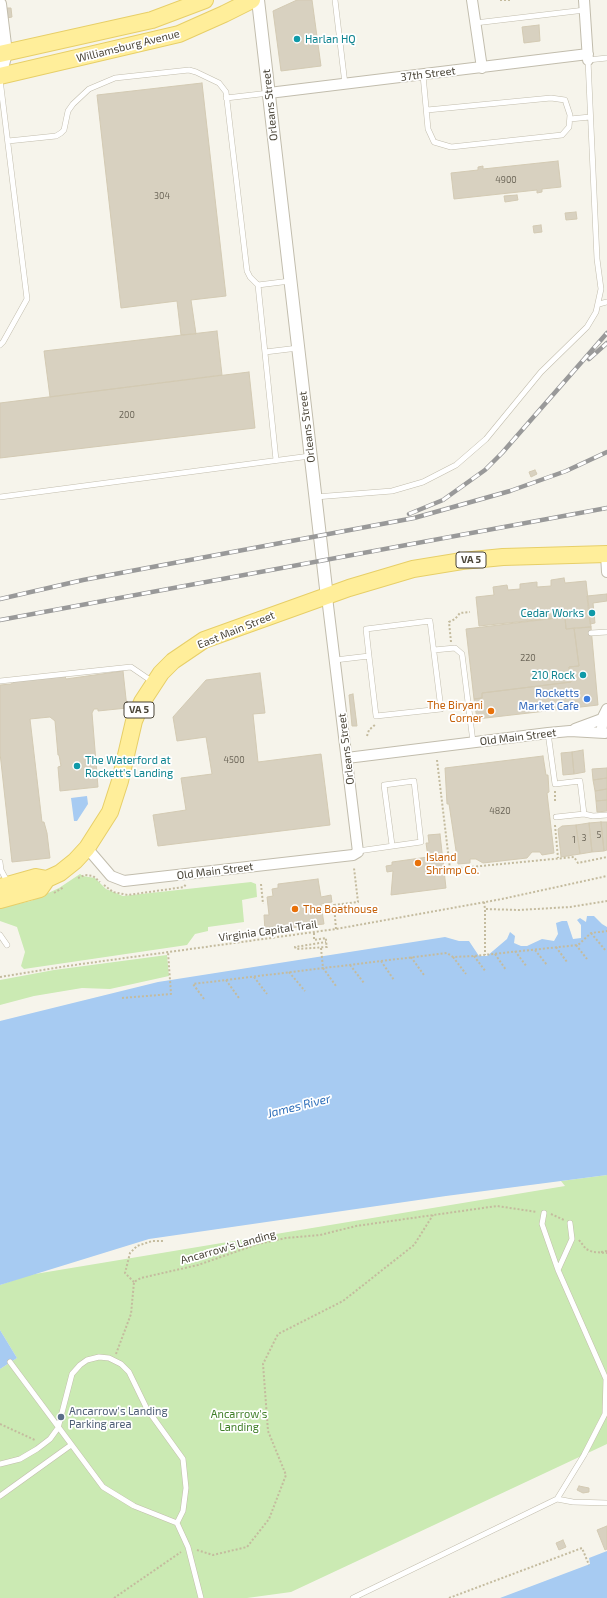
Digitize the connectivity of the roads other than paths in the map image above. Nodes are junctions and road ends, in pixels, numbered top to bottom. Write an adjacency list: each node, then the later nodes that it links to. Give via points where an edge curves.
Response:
1 (205, 0): 10 (main road, Williamsburg Avenue, via 152,20)
2 (252, 0): 15 (main road, Williamsburg Avenue, via 179,34)
3 (258, 0): 17 (street, Orleans Street)
4 (335, 0): 16 (lane)
5 (472, 0): 9 (street)
6 (584, 0): 8 (street)
7 (0, 4): 10 (street)
8 (585, 10): 9 (lane); 11 (street)
9 (476, 23): 13 (street)
10 (3, 54): 15 (street)
11 (588, 57): 12 (lane); 13 (street, 37th Street); 20 (lane)
12 (607, 58)
13 (482, 68): 14 (street, 37th Street)
14 (424, 75): 16 (street, 37th Street); 19 (lane)
15 (0, 77): 22 (lane)
16 (344, 84): 17 (street, 37th Street)
17 (269, 93): 18 (lane); 23 (street, Orleans Street)
18 (226, 98): 22 (lane, via 226,92 220,83 196,72 180,71 115,78 89,90 72,104 64,130 56,136); 24 (lane, via 247,271)
19 (427, 110): 21 (lane, via 551,98 565,100); 21 (lane, via 428,129 434,142 451,147 562,135 569,127)
20 (590, 116): 21 (lane); 26 (lane, via 596,259 601,289)
21 (570, 118)
22 (8, 141): 27 (lane, via 27,300)
23 (290, 281): 24 (lane); 28 (street, Orleans Street)
24 (258, 285): 29 (lane)
25 (607, 302): 26 (lane)
26 (599, 304): 33 (lane, via 579,336 541,372 486,439 456,465 423,482 392,491)
27 (0, 345)
28 (298, 348): 29 (lane); 30 (street, Orleans Street)
29 (265, 352): 31 (lane)
30 (310, 456): 31 (lane); 33 (street, Orleans Street)
31 (276, 460): 32 (lane)
32 (0, 497)
33 (315, 497): 36 (street, Orleans Street)
34 (606, 554): 35 (street); 36 (main road, East Main Street / VA 5, via 503,557 462,561 413,569)
35 (607, 572)
36 (327, 597): 41 (street, Orleans Street); 43 (main road, East Main Street / VA 5, via 204,640 173,661)
37 (607, 632): 38 (lane)
38 (591, 633)
39 (434, 650): 40 (lane, via 430,622 366,629); 40 (lane, via 441,709 376,716); 49 (lane, via 451,649 462,654)
40 (369, 656): 41 (lane)
41 (335, 660): 50 (street, Orleans Street)
42 (0, 681): 43 (lane, via 131,667)
43 (154, 683): 55 (main road, East Main Street / VA 5, via 134,721 110,812)
44 (607, 709): 45 (street)
45 (602, 719): 46 (street, Old Main Street); 48 (street, Old Main Street)
46 (570, 731): 47 (street, Old Main Street); 48 (street, Old Main Street)
47 (548, 732): 49 (street, Old Main Street); 51 (lane, via 555,784 580,782)
48 (606, 734)
49 (474, 742): 50 (street, Old Main Street)
50 (347, 758): 56 (street, Orleans Street)
51 (584, 814): 52 (lane); 53 (lane)
52 (607, 815)
53 (555, 820)
54 (392, 845): 54 (lane, via 421,842 414,781 384,784); 56 (lane)
55 (87, 848): 56 (street, Old Main Street, via 111,876 124,882); 58 (main road, East Main Street / VA 5, via 60,873)
56 (357, 852)
57 (0, 862): 59 (lane)
58 (47, 879): 59 (main road, East Main Street / VA 5, via 36,877); 60 (main road, East Main Street / VA 5, via 40,889)
59 (4, 886)
60 (0, 900)
61 (0, 935): 62 (lane)
62 (7, 945)
63 (544, 1213): 65 (lane, via 542,1224)
64 (570, 1223): 65 (lane, via 572,1239)
65 (558, 1270): 71 (lane, via 606,1379 605,1414)
66 (10, 1362): 67 (lane)
67 (58, 1428): 68 (lane); 69 (lane, via 44,1444 20,1459); 73 (lane, via 72,1374 80,1365 99,1357 114,1361 129,1372 147,1408 183,1459 186,1488 183,1511)
68 (71, 1445): 70 (lane); 73 (lane, via 103,1487 134,1506)
69 (0, 1464)
70 (0, 1496)
71 (557, 1499): 72 (lane); 75 (lane)
72 (607, 1503)
73 (177, 1523): 74 (lane, via 188,1548)
74 (201, 1598)
75 (353, 1598)

